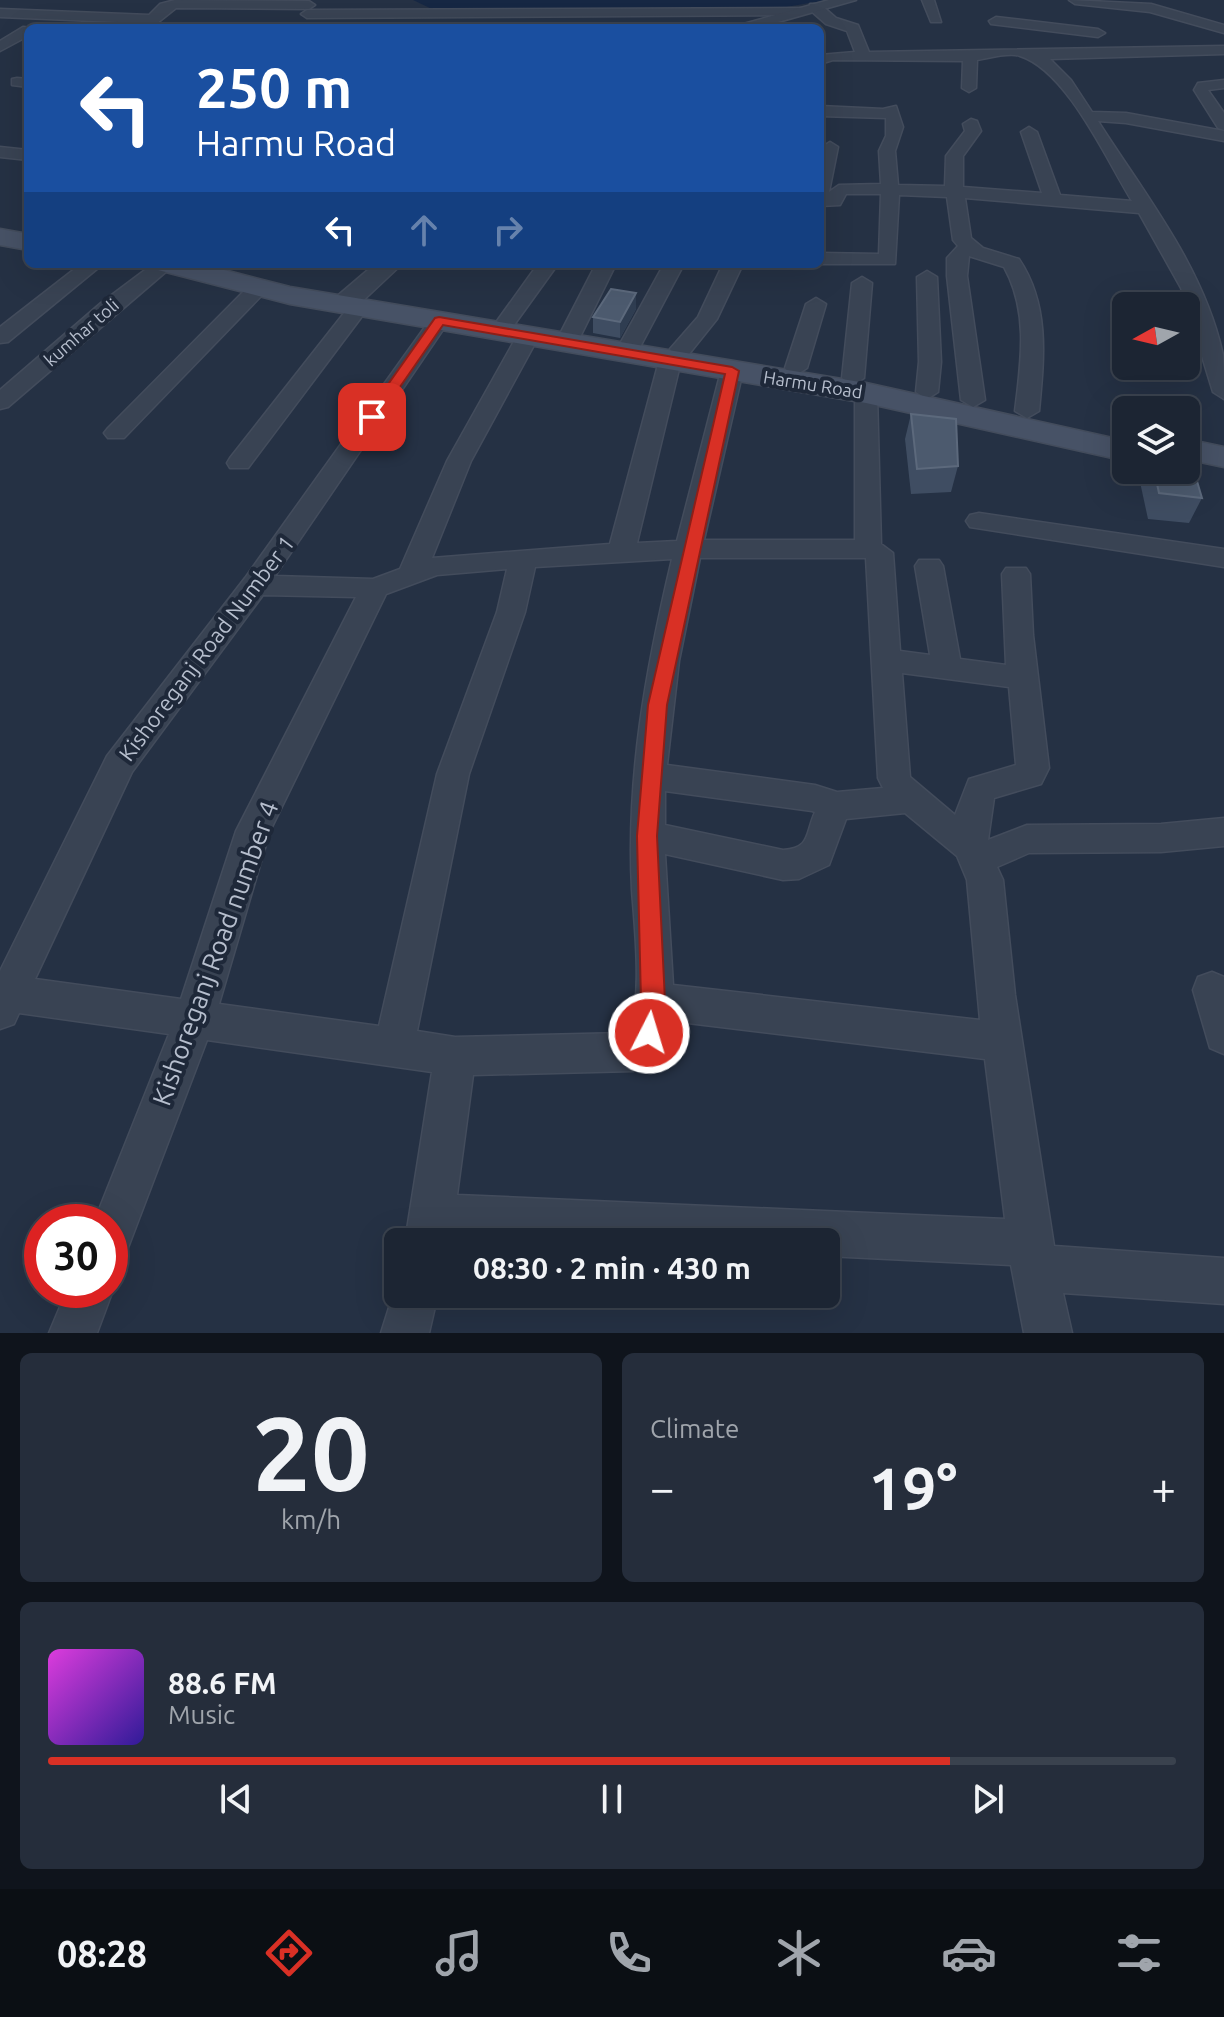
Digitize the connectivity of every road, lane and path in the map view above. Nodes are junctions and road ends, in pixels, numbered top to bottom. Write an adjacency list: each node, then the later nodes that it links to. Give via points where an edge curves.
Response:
1 (97, 0): 14 (street)
2 (848, 0): 7 (street)
3 (928, 0): 15 (street)
4 (1075, 0): 23 (street, via 1151,8)
5 (235, 4): 6 (street); 13 (street); 18 (street, via 175,4)
6 (309, 6): 11 (street); 19 (street)
7 (807, 9): 9 (street); 22 (street); 29 (street, via 850,25)
8 (988, 9): 16 (street)
9 (630, 12): 11 (street); 21 (street)
10 (0, 13): 12 (street)
11 (426, 13): 20 (street)
12 (51, 16): 14 (street); 17 (street)
13 (227, 16)
14 (71, 17): 18 (street)
15 (936, 19)
16 (996, 21): 25 (street); 28 (street)
17 (38, 24)
18 (147, 24)
19 (299, 24)
20 (425, 24)
21 (626, 24)
22 (768, 24)
23 (1224, 29)
24 (24, 33): 26 (street)
25 (1098, 33)
26 (0, 47)
27 (1224, 50): 28 (street)
28 (1020, 51): 30 (street); 35 (street, via 1057,72)
29 (864, 56): 30 (street); 31 (street)
30 (970, 57): 33 (street)
31 (824, 58)
32 (1224, 84): 37 (street, via 1201,90)
33 (969, 88)
34 (824, 111): 44 (street, via 892,112 896,140 887,151)
35 (1088, 116): 39 (street); 48 (street)
36 (971, 124): 45 (street, via 973,131 956,154)
37 (1224, 125)
38 (1029, 132): 46 (street)
39 (1224, 136)
40 (830, 147): 43 (street)
41 (0, 152): 42 (street)
42 (24, 155)
43 (824, 175)
44 (890, 190): 45 (street); 47 (street, via 843,189 834,201); 52 (street, via 888,260)
45 (953, 192): 46 (street); 51 (street)
46 (1052, 198): 48 (street)
47 (824, 201)
48 (1146, 208): 50 (street)
49 (1011, 215): 50 (street)
50 (1156, 225): 77 (street, via 1191,288)
51 (967, 247): 78 (street, via 957,258 957,276); 80 (street, via 1005,259 1019,272 1034,331)
52 (824, 259)
53 (88, 268): 70 (street)
54 (162, 268): 79 (street, kumhar toli, via 108,307)
55 (183, 268): 64 (main road, Harmu Road)
56 (243, 268): 65 (main road, Harmu Road)
57 (386, 268): 65 (street)
58 (546, 268): 68 (street)
59 (604, 268): 69 (street)
60 (672, 268): 71 (street)
61 (731, 268): 72 (street, via 707,319)
62 (927, 277): 76 (street)
63 (862, 283): 75 (street)
64 (259, 287): 65 (main road, Harmu Road); 82 (street)
65 (353, 301): 67 (main road, Harmu Road); 68 (main road, Harmu Road); 86 (street)
66 (816, 304): 73 (street)
67 (439, 321): 68 (main road, Harmu Road); 98 (street, Kishoreganj Road Number 1)
68 (518, 329): 69 (main road, Harmu Road); 72 (main road, Harmu Road); 96 (street)
69 (572, 332): 71 (main road, Harmu Road)
70 (0, 337)
71 (632, 342): 72 (main road, Harmu Road)
72 (675, 355): 73 (main road, Harmu Road); 74 (main road, Harmu Road); 92 (street)
73 (796, 368): 75 (main road, Harmu Road)
74 (732, 371): 75 (main road, Harmu Road); 90 (street)
75 (859, 386): 76 (main road, Harmu Road); 83 (main road, Harmu Road); 91 (street)
76 (927, 392): 78 (main road, Harmu Road)
77 (1224, 392)
78 (973, 400): 80 (main road, Harmu Road)
79 (0, 402)
80 (1027, 411): 81 (main road, Harmu Road)
81 (1112, 432)
82 (116, 433)
83 (1112, 448)
84 (1200, 452): 85 (main road)
85 (1224, 457)
86 (239, 463)
87 (1200, 467): 88 (main road)
88 (1224, 472)
89 (979, 521): 94 (street)
90 (690, 549): 91 (street); 92 (street); 103 (street, via 658,705)
91 (868, 549): 100 (street, via 882,559)
92 (621, 553): 93 (street)
93 (523, 558): 96 (street, via 434,566); 115 (street, via 511,612 453,774)
94 (1224, 558)
95 (929, 566): 101 (street)
96 (411, 574): 99 (street)
97 (1016, 574): 102 (street)
98 (255, 585): 99 (street); 110 (street, Kishoreganj Road Number 1, via 119,765)
99 (375, 588): 112 (street, Kishoreganj Road number 4, via 253,831)
100 (887, 660): 101 (street); 104 (street, via 894,778)
101 (947, 668): 102 (street)
102 (1024, 678): 108 (street, via 1033,768 1029,775 981,788 973,807)
103 (652, 776): 105 (street, via 815,798); 107 (street)
104 (911, 799): 105 (street); 108 (street)
105 (836, 806): 107 (street, via 815,858 804,865)
106 (1224, 832): 108 (street, via 1027,839)
107 (647, 836): 111 (street)
108 (974, 853): 114 (street, via 985,880)
109 (1212, 990): 113 (street)
110 (3, 999): 112 (street)
111 (653, 1001): 114 (street); 116 (street, via 649,1033 633,1052)
112 (194, 1021): 115 (street); 117 (street, Kishoreganj Road number 4)
113 (1224, 1035)
114 (1003, 1042): 120 (street)
115 (394, 1048): 116 (street)
116 (455, 1056): 118 (street)
117 (123, 1204)
118 (431, 1228)
119 (840, 1247): 120 (street)
120 (1033, 1256): 121 (street); 126 (street)
121 (1224, 1281)
122 (83, 1308): 124 (street)
123 (411, 1308): 125 (street)
124 (73, 1333)
125 (405, 1333)
126 (1048, 1333)

